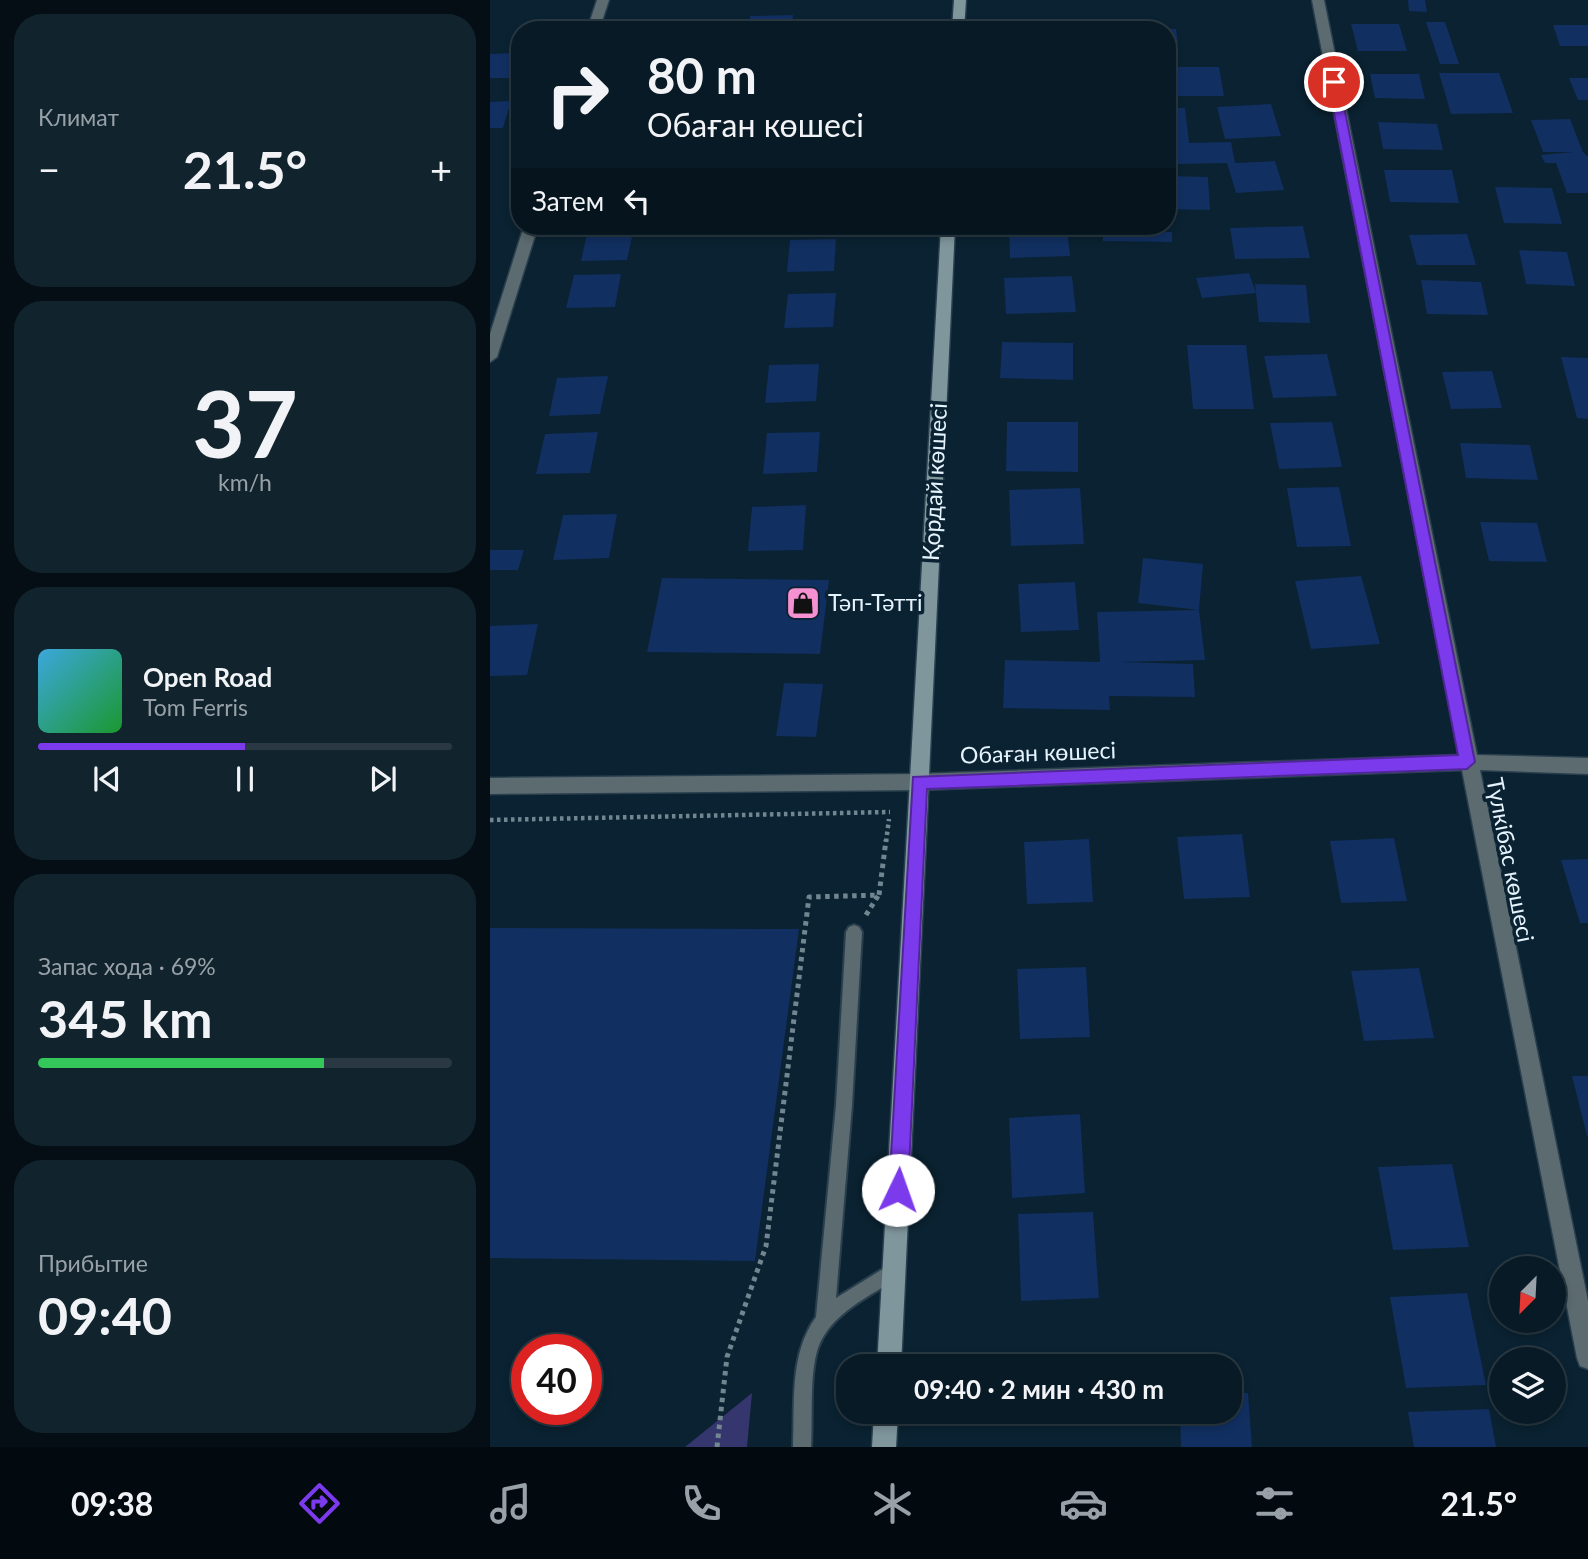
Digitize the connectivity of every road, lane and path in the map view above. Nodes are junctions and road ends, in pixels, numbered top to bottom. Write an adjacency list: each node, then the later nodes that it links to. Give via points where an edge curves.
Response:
1 (603, 0): 4 (street)
2 (960, 0): 5 (street)
3 (1318, 0): 9 (street, Түлкібас көшесі)
4 (596, 21)
5 (959, 21)
6 (528, 235): 8 (street)
7 (948, 235): 11 (street, Қордай көшесі)
8 (490, 357)
9 (1467, 762): 10 (street, Обаған көшесі); 11 (street, Обаған көшесі); 20 (street, Түлкібас көшесі)
10 (1588, 766)
11 (919, 782): 12 (street, Обаған көшесі); 17 (street, Қордай көшесі)
12 (891, 783): 13 (street, Обаған көшесі); 14 (path)
13 (490, 786)
14 (890, 812): 15 (path); 22 (path, via 878,895 809,897 766,1245 726,1357)
15 (490, 820)
16 (854, 932): 18 (lane)
17 (894, 1272): 18 (lane); 19 (street, Қордай көшесі)
18 (825, 1321): 23 (lane, via 809,1345)
19 (890, 1354)
20 (1588, 1358)
21 (885, 1424): 24 (street)
22 (717, 1447)
23 (802, 1447)
24 (884, 1447)

